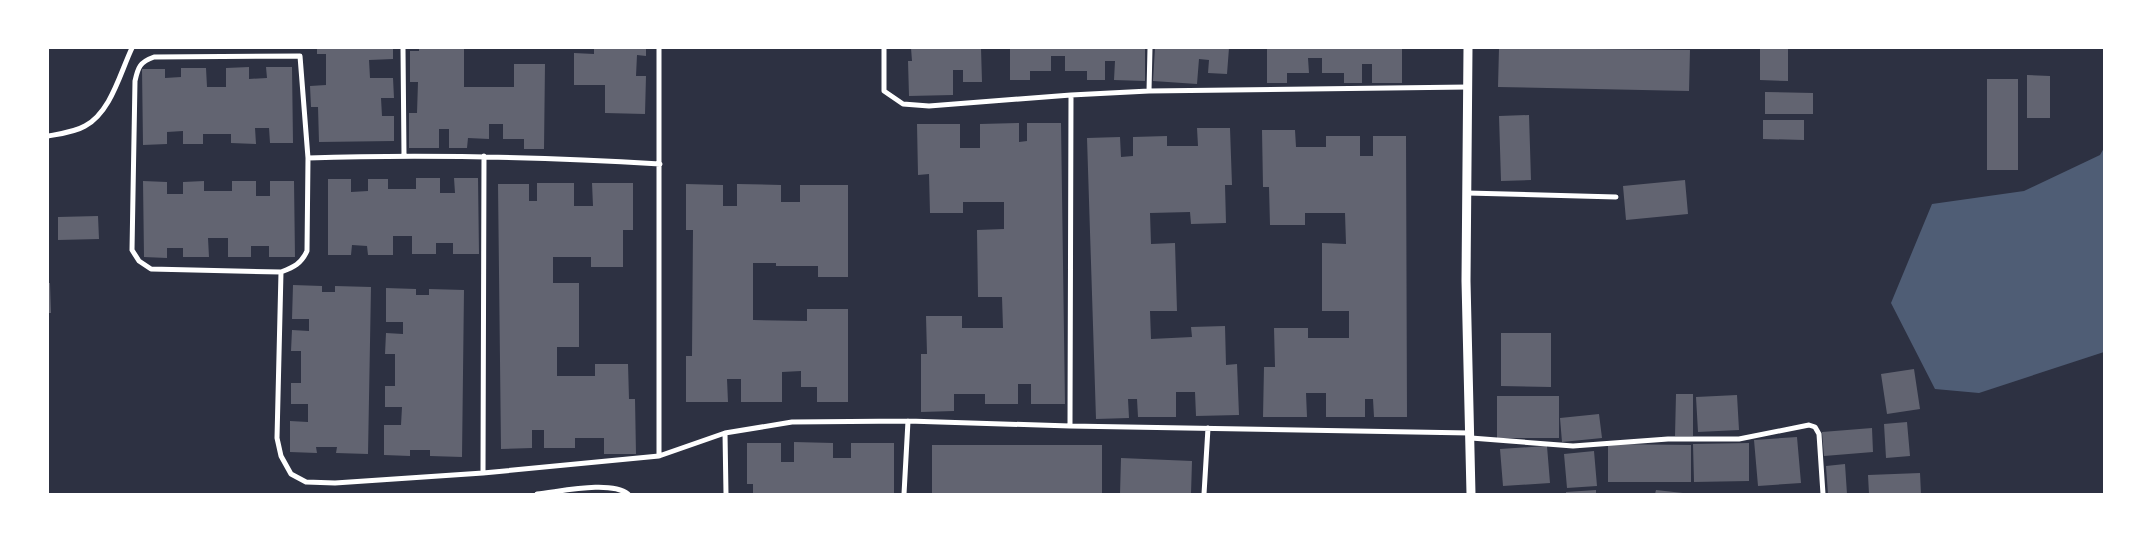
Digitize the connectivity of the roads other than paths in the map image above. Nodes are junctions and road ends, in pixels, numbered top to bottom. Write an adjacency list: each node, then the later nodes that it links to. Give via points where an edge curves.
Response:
1 (132, 48): 12 (street, via 107,104 96,118 85,127)
2 (300, 48): 8 (street)
3 (403, 48): 13 (street)
4 (659, 48): 16 (street)
5 (884, 48): 11 (street, via 884,91 903,104 928,106)
6 (1150, 48): 10 (street)
7 (1468, 48): 9 (street)
8 (300, 56): 15 (street); 19 (street, via 154,57 138,68 135,81 131,231 132,250 139,261 151,269)
9 (1468, 86): 10 (street); 17 (street)
10 (1149, 91): 11 (street)
11 (1071, 95): 21 (street)
12 (48, 136)
13 (404, 155): 14 (street); 15 (street)
14 (484, 156): 16 (street); 26 (street)
15 (308, 158): 19 (street, via 307,251 298,265)
16 (660, 164): 25 (street)
17 (1467, 193): 18 (street); 24 (street)
18 (1616, 197)
19 (281, 272): 26 (street, via 277,438 281,456 291,474 306,482 335,483)
20 (908, 421): 21 (street); 23 (street, via 792,422); 30 (street)
21 (1070, 426): 22 (street)
22 (1208, 428): 24 (street); 31 (street)
23 (725, 433): 25 (street); 29 (street)
24 (1471, 436): 32 (street); 33 (street, via 1573,446 1668,439 1739,439 1809,425 1820,434)
25 (659, 456): 26 (street)
26 (484, 473)
27 (537, 494): 28 (street, via 604,487)
28 (628, 494)
29 (726, 494)
30 (904, 494)
31 (1204, 494)
32 (1471, 494)
33 (1823, 494)

